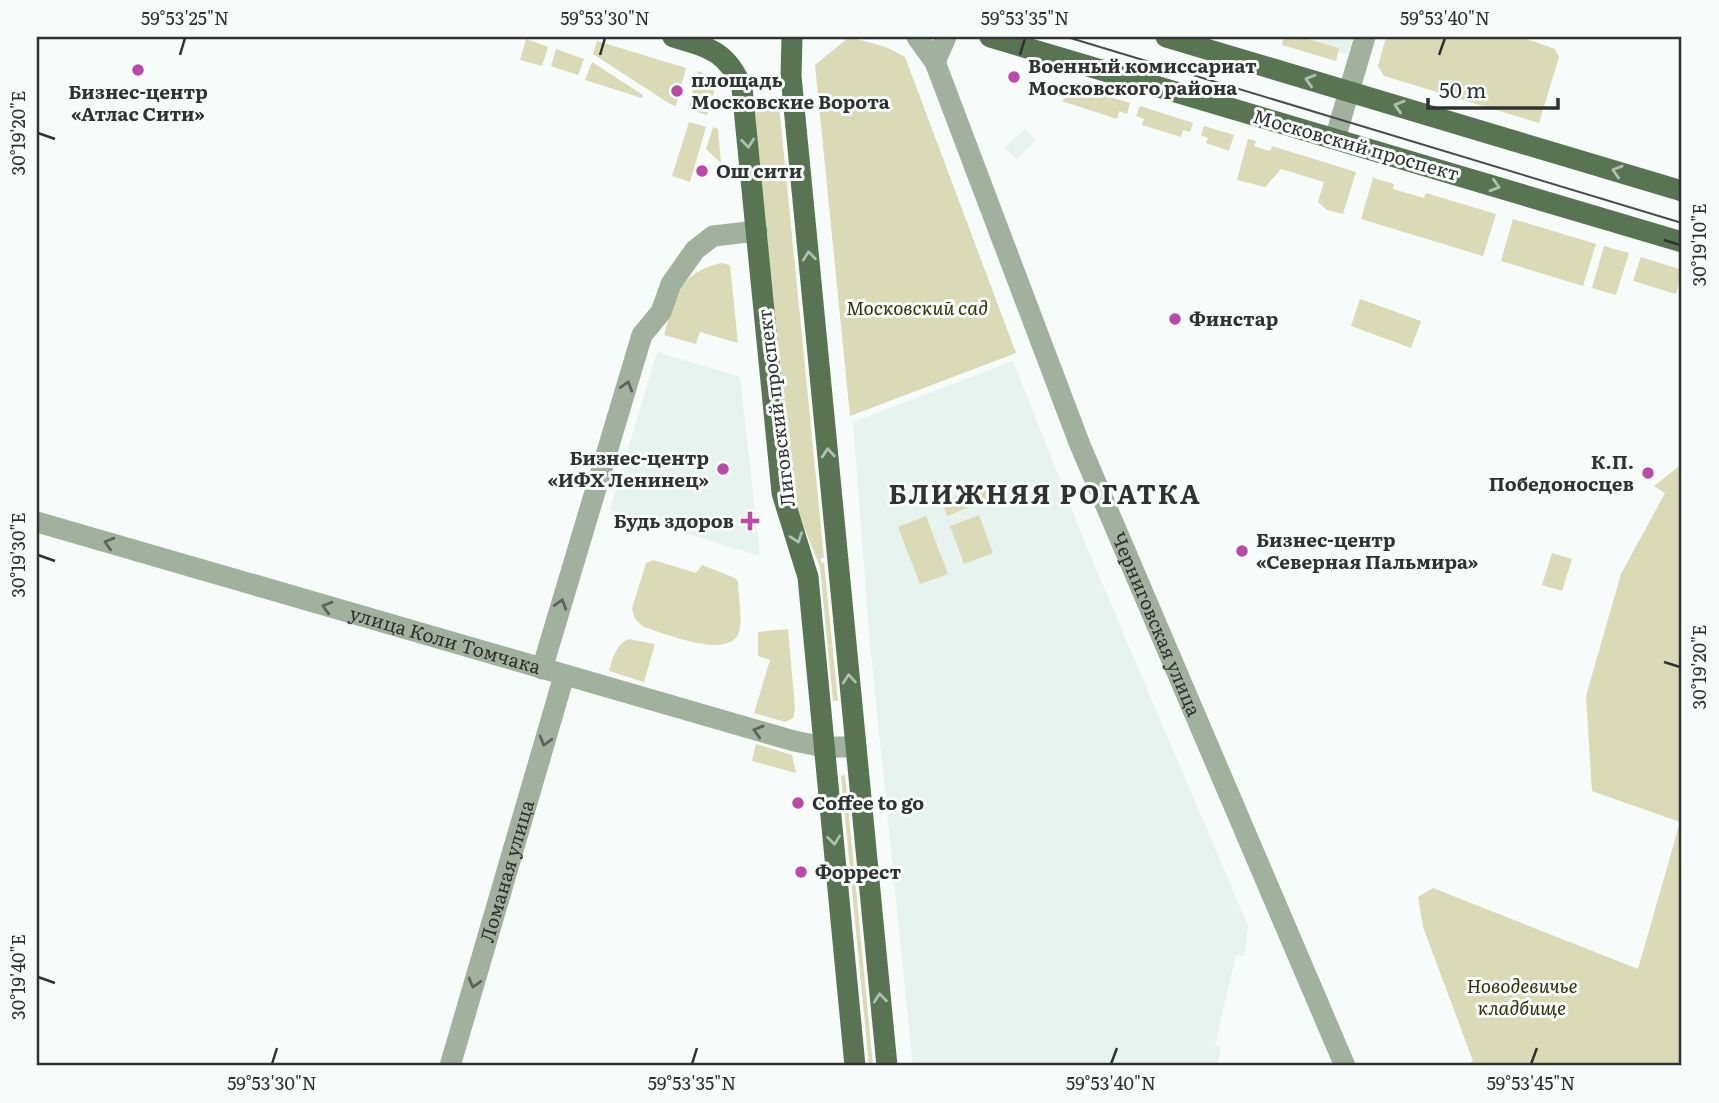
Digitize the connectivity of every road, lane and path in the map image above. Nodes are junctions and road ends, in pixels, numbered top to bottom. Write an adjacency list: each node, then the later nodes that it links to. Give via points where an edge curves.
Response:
1 (673, 37): 12 (main road, Лиговский проспект, one-way to 12, via 713,50 727,60 737,76)
2 (792, 37): 18 (main road, one-way to 2, via 792,83)
3 (917, 37): 8 (street, Черниговская улица)
4 (946, 37): 8 (street)
5 (990, 37): 10 (main road, Московский проспект)
6 (1166, 37): 9 (main road, one-way to 6)
7 (1365, 37): 9 (street)
8 (935, 62): 22 (street, Черниговская улица, via 1080,445)
9 (1349, 91): 10 (street); 11 (main road, one-way to 9)
10 (1335, 139): 13 (main road, Московский проспект, one-way to 13)
11 (1682, 191)
12 (757, 231): 15 (street, one-way to 12, via 642,335 661,312 671,284 695,250 713,236); 17 (main road, Лиговский проспект, one-way to 17, via 782,493 808,577)
13 (1682, 242)
14 (37, 522): 15 (street, улица Коли Томчака, one-way to 14)
15 (541, 669): 16 (street, улица Коли Томчака)
16 (564, 676): 17 (street, улица Коли Томчака, one-way to 16); 19 (street, Ломаная улица, one-way to 19)
17 (824, 747): 18 (street, улица Коли Томчака); 20 (main road, Лиговский проспект, one-way to 20)
18 (856, 747): 21 (main road, one-way to 18)
19 (450, 1066)
20 (855, 1066)
21 (887, 1066)
22 (1345, 1066)

